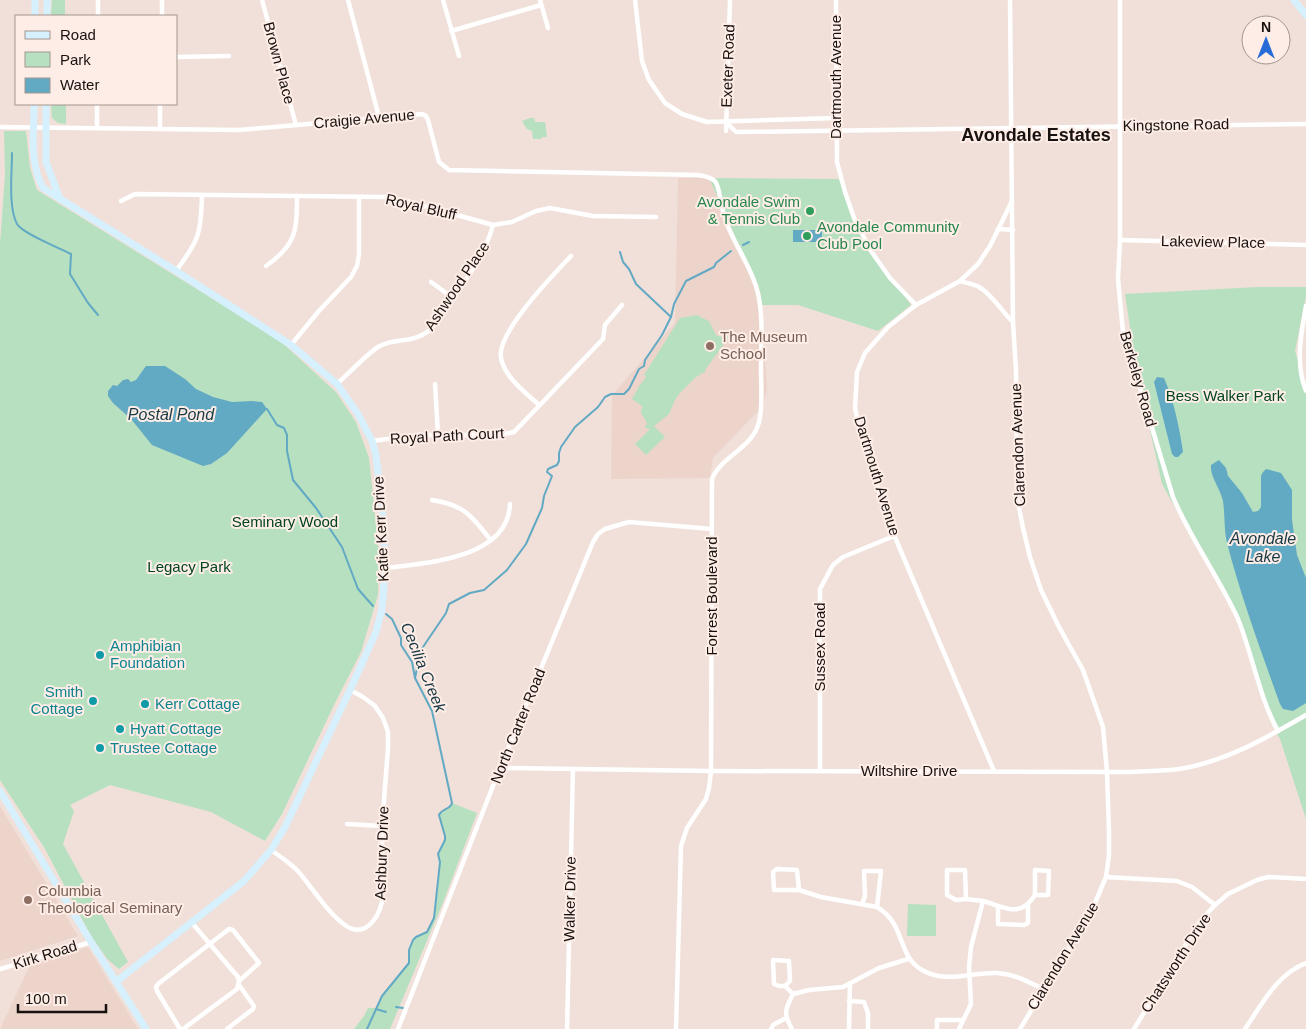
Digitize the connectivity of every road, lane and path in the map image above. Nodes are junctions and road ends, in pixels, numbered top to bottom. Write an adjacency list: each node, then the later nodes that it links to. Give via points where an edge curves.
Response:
1 (35, 0): 15 (street)
2 (47, 0): 16 (street)
3 (98, 0): 17 (street)
4 (162, 0): 18 (street)
5 (262, 0): 33 (street, Brown Place)
6 (348, 0): 29 (street)
7 (443, 0): 21 (street)
8 (635, 0): 31 (street, via 642,61 661,98 670,107 695,120)
9 (730, 0): 31 (street, Exeter Road)
10 (836, 0): 30 (street, Dartmouth Avenue)
11 (1010, 0): 38 (street, Clarendon Avenue)
12 (1120, 0): 34 (street, Berkeley Road)
13 (1294, 0): 19 (street)
14 (540, 3): 20 (street); 21 (street)
15 (35, 15)
16 (47, 15)
17 (98, 15)
18 (162, 15)
19 (1306, 15)
20 (548, 28)
21 (452, 31): 24 (street)
22 (178, 56): 23 (street)
23 (229, 56)
24 (459, 56)
25 (34, 105): 36 (street, Katie Kerr Drive)
26 (46, 105): 37 (street)
27 (97, 105): 39 (street)
28 (160, 105): 40 (street)
29 (380, 117): 33 (street, Craigie Avenue); 43 (street, Craigie Avenue, via 426,116 439,162 448,170 698,175 713,178)
30 (836, 118): 31 (street); 41 (street, Dartmouth Avenue)
31 (726, 122): 41 (street, Kingstone Road, via 736,132); 42 (street, Exeter Road)
32 (1306, 124): 34 (street, Kingstone Road)
33 (296, 125): 40 (street, Craigie Avenue, via 239,130)
34 (1120, 126): 38 (street, Kingstone Road); 54 (street, Berkeley Road)
35 (0, 127): 36 (street, Craigie Avenue)
36 (34, 127): 37 (street, Craigie Avenue); 47 (street, Katie Kerr Drive, via 38,179 43,188)
37 (45, 127): 39 (street, Craigie Avenue); 47 (street, via 46,162)
38 (1012, 127): 41 (street, Kingstone Road); 48 (street, Clarendon Avenue)
39 (97, 128): 40 (street, Craigie Avenue)
40 (160, 129)
41 (836, 130): 63 (street, Dartmouth Avenue, via 837,162 854,218 890,278)
42 (726, 131)
43 (717, 183): 75 (street, Forrest Boulevard, via 728,226 750,269 758,295 762,345 760,420 756,432 712,479)
44 (202, 195): 45 (street, Royal Bluff); 49 (street, Royal Bluff, via 135,194); 58 (street, via 199,236)
45 (297, 196): 46 (street, Royal Bluff); 57 (street, via 295,230 290,244)
46 (359, 197): 51 (street, Royal Bluff, via 403,200); 66 (street, via 357,266)
47 (60, 199): 58 (street, Katie Kerr Drive)
48 (1012, 200): 52 (street); 53 (street, Clarendon Avenue)
49 (121, 201)
50 (656, 217): 51 (street, Royal Bluff, via 593,216 550,208 512,222)
51 (493, 224): 61 (street, Ashwood Place, via 490,239)
52 (998, 229): 53 (street); 59 (street, via 978,264)
53 (1013, 230): 65 (street, Clarendon Avenue)
54 (1120, 240): 55 (street, Lakeview Place); 81 (street, Berkeley Road, via 1118,279 1123,332 1163,467 1180,515 1230,602)
55 (1306, 244)
56 (571, 256): 70 (street, via 531,299 502,346 500,358 506,373)
57 (266, 266)
58 (176, 271): 66 (street, Katie Kerr Drive)
59 (960, 281): 63 (street); 65 (street, via 979,287)
60 (432, 282): 61 (street)
61 (453, 298): 67 (street, Ashwood Place, via 425,334 378,348)
62 (622, 305): 70 (street, Royal Path Court, via 605,325 603,339)
63 (916, 305): 76 (street, Dartmouth Avenue, via 888,327 864,353 857,372 856,408 860,432)
64 (1306, 306): 69 (street, via 1300,358)
65 (1013, 322): 87 (street, Clarendon Avenue, via 1017,497 1023,528 1041,590 1083,670 1095,702 1103,727)
66 (291, 346): 67 (street, Katie Kerr Drive)
67 (337, 384): 72 (street, Katie Kerr Drive)
68 (435, 384): 71 (street)
69 (1306, 391)
70 (539, 406): 71 (street, Royal Path Court, via 514,432)
71 (438, 435): 72 (street, Royal Path Court)
72 (372, 441): 78 (street, Katie Kerr Drive, via 384,529)
73 (432, 500): 77 (street, via 463,509)
74 (510, 504): 77 (street, via 503,528)
75 (712, 530): 82 (street, North Carter Road, via 629,522 598,534); 85 (street, Forrest Boulevard)
76 (894, 536): 84 (street, Dartmouth Avenue); 86 (street, Sussex Road, via 843,557 833,565 820,589)
77 (490, 539): 78 (street, via 462,556)
78 (385, 568): 79 (street, Katie Kerr Drive, via 382,609 376,632)
79 (350, 690): 90 (street, Ashbury Drive, via 375,706 388,732); 91 (street, Katie Kerr Drive)
80 (1306, 715): 81 (street, Wiltshire Drive)
81 (1278, 731): 87 (street, Wiltshire Drive, via 1230,755 1201,764 1178,769)
82 (500, 768): 83 (street, Wiltshire Drive); 122 (street, North Carter Road)
83 (573, 769): 85 (street, Wiltshire Drive); 123 (street, Walker Drive)
84 (994, 770): 86 (street, Wiltshire Drive); 87 (street, Wiltshire Drive)
85 (711, 771): 86 (street, Wiltshire Drive); 124 (street, Forrest Boulevard, via 706,799 687,828 681,846)
86 (820, 771)
87 (1107, 772): 92 (street, Clarendon Avenue, via 1109,855)
88 (0, 791): 104 (street)
89 (346, 824): 90 (street)
90 (382, 826): 91 (street, Ashbury Drive, via 380,912 368,927 356,930 345,925 296,870)
91 (271, 850): 103 (street, Katie Kerr Drive, via 244,881)
92 (1106, 877): 99 (street, via 1177,881 1192,887); 114 (street, Clarendon Avenue, via 1092,910)
93 (1306, 879): 99 (street, Chatsworth Drive, via 1268,877 1228,894)
94 (799, 890): 94 (street, via 774,890 774,872 777,869 797,870); 98 (street)
95 (1035, 895): 95 (street, via 1048,895 1049,871 1035,870); 100 (street)
96 (966, 899): 96 (street, via 966,870 947,870 947,895 956,900); 97 (street)
97 (983, 902): 101 (street); 109 (street, via 970,947)
98 (862, 904): 102 (street); 102 (street, via 865,896 864,871 881,871)
99 (1214, 904): 132 (street, Chatsworth Drive, via 1195,928)
100 (1028, 905): 101 (street, via 1012,910); 101 (street, via 1028,922 1024,925 998,924)
101 (998, 906)
102 (877, 907): 106 (street, via 894,922)
103 (192, 923): 105 (street); 110 (street, Katie Kerr Drive)
104 (91, 942): 108 (street, Kirk Road); 110 (street)
105 (210, 944): 111 (street, via 238,977); 111 (street, via 229,929 233,930 258,961 258,966); 120 (street, via 156,987)
106 (908, 958): 109 (street, via 921,970 940,978); 112 (street)
107 (1306, 963): 133 (street, via 1282,978)
108 (0, 969)
109 (970, 976): 114 (street, via 995,973 1018,976); 118 (street, via 970,1004)
110 (117, 981): 119 (street)
111 (239, 983): 120 (street, via 237,989); 121 (street, via 254,1006)
112 (850, 983): 115 (street, via 843,987); 116 (street)
113 (785, 986): 113 (street, via 774,984 773,960 789,961 790,982); 115 (street)
114 (1043, 989): 131 (street, Clarendon Avenue)
115 (793, 994): 117 (street)
116 (850, 1001): 127 (street); 128 (street, via 864,1002)
117 (786, 1018): 125 (street); 126 (street)
118 (962, 1020): 129 (street, via 937,1020); 130 (street)
119 (146, 1029)
120 (182, 1029)
121 (227, 1029)
122 (398, 1029)
123 (567, 1029)
124 (676, 1029)
125 (771, 1029)
126 (792, 1029)
127 (849, 1029)
128 (868, 1029)
129 (937, 1029)
130 (959, 1029)
131 (1020, 1029)
132 (1134, 1029)
133 (1245, 1029)

